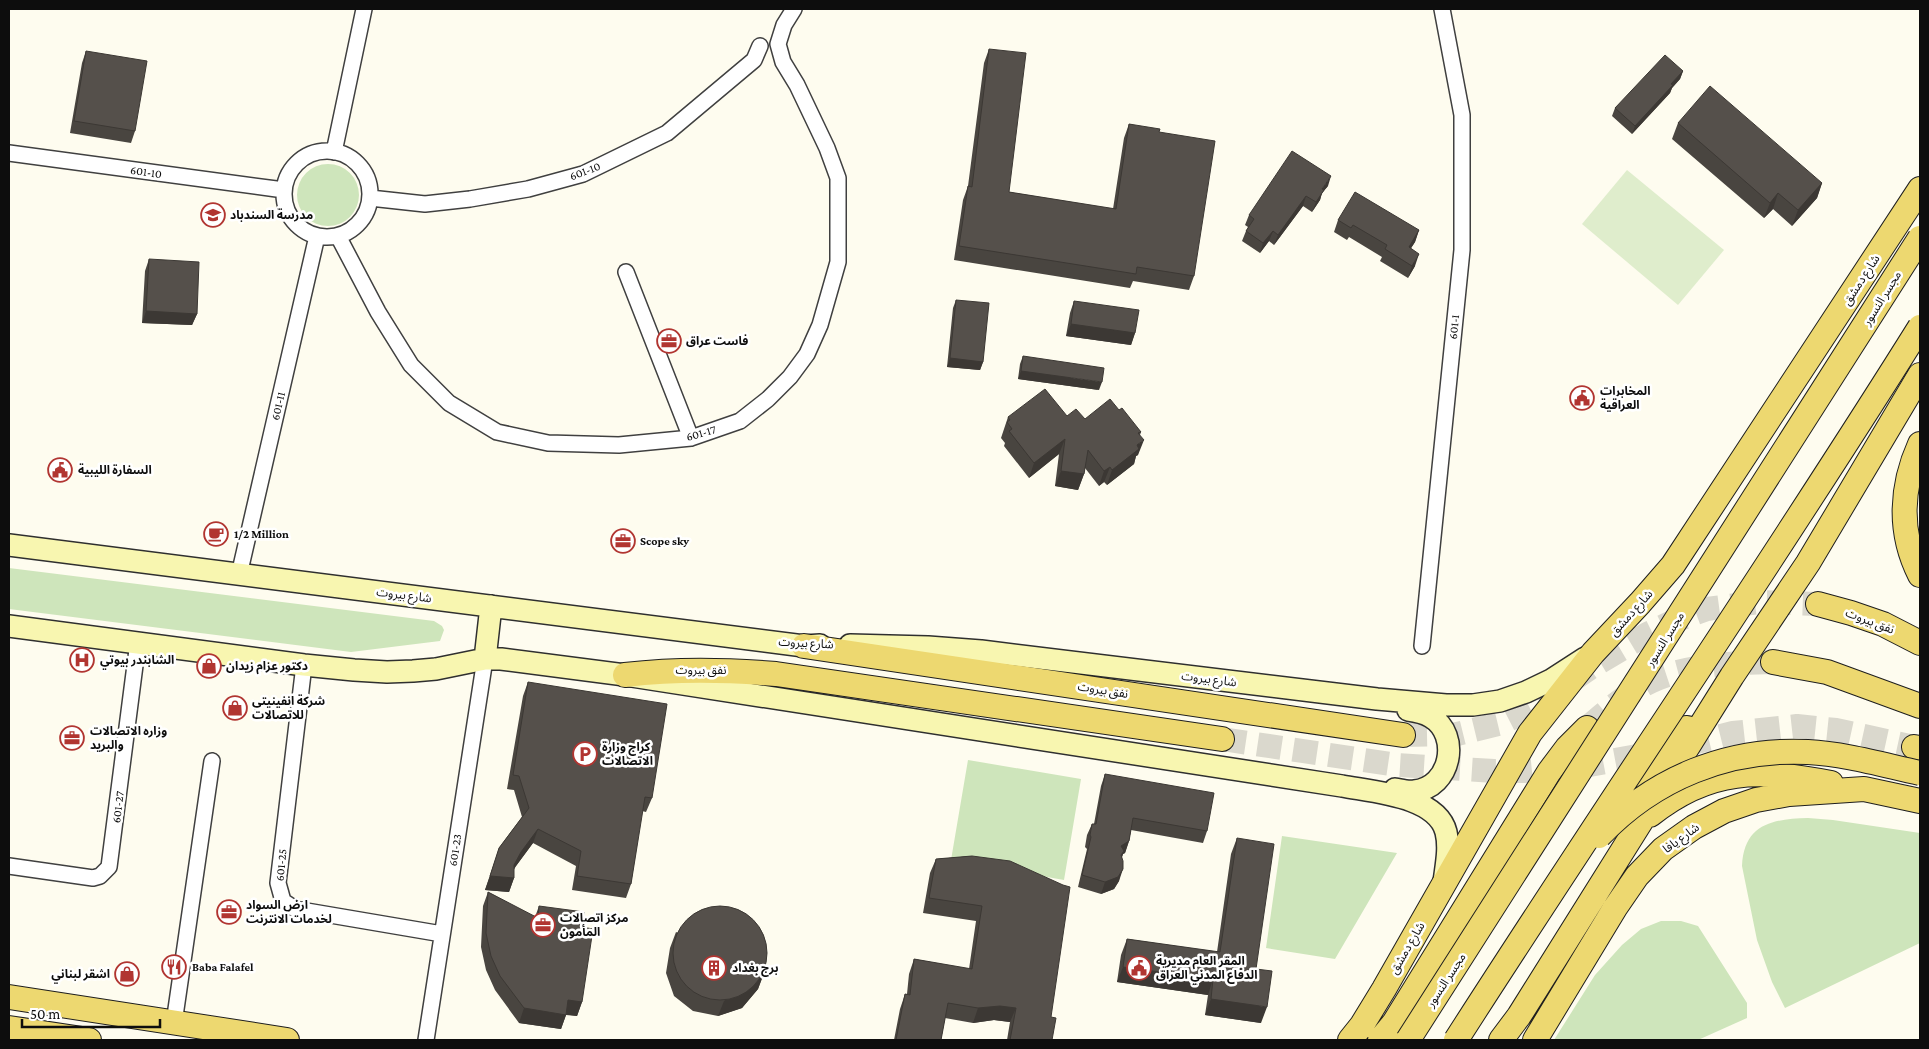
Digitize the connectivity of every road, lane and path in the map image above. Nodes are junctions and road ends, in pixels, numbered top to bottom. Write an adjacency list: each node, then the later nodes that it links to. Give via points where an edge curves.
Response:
1 (364, 9): 5 (street)
2 (794, 9): 16 (street, 601-17, via 778,44 783,62 827,148 838,178 838,262 820,325 807,354 790,376 740,421)
3 (1442, 9): 27 (street, 601-1, via 1462,115 1462,250)
4 (760, 46): 9 (street, 601-10, via 754,60 667,133 583,174 528,189 470,199 425,204)
5 (334, 152): 8 (street, via 316,152 300,160 289,173); 9 (street, via 345,155 361,168 368,182)
6 (9, 153): 8 (street, 601-10)
7 (1920, 189): 28 (main road, شارع دمشق, via 1673,565)
8 (284, 190): 10 (street, via 285,206 292,220 303,230)
9 (370, 198): 11 (street, via 360,222)
10 (318, 236): 11 (street); 20 (street, 601-11)
11 (338, 236): 16 (street, 601-17, via 410,365 449,403 497,432 548,443 619,446)
12 (1920, 238): 53 (main road, مجسر النسور, bridge)
13 (626, 272): 16 (street)
14 (1920, 327): 46 (main road, bridge, via 1846,445)
15 (1920, 375): 33 (main road, via 1808,563)
16 (691, 438)
17 (1920, 444): 19 (main road, via 1904,499 1906,532)
18 (9, 545): 20 (main road, شارع بيروت)
19 (1920, 575)
20 (239, 576): 22 (main road, شارع بيروت)
21 (1818, 604): 25 (main road, نفق بيروت, via 1883,624)
22 (491, 606): 26 (main road, شارع بيروت); 29 (main road)
23 (9, 626): 24 (main road)
24 (138, 642): 31 (main road); 45 (street, 601-27, via 109,867 93,878)
25 (1920, 643)
26 (804, 646): 34 (main road, شارع بيروت, via 891,645 981,651); 37 (main road, نفق بيروت)
27 (1422, 646)
28 (1593, 653): 34 (main road, شارع بيروت, via 1551,680 1500,701 1446,706); 47 (main road, شارع دمشق, via 1530,733)
29 (484, 659): 31 (main road, via 436,669 387,672); 32 (main road); 48 (street, 601-23)
30 (1773, 662): 35 (main road, via 1827,672)
31 (304, 665): 48 (street, 601-25, via 278,884 283,901 295,909)
32 (625, 675): 38 (main road, نفق بيروت, via 665,670 776,674); 41 (main road)
33 (1732, 676): 44 (main road); 62 (main road, via 1651,768 1596,842)
34 (1377, 699): 41 (main road, via 1431,716 1448,738 1447,766 1428,787 1415,791)
35 (1920, 706)
36 (1587, 728): 53 (main road, via 1549,772)
37 (1403, 735)
38 (1222, 739)
39 (212, 761): 51 (street)
40 (1920, 773): 46 (main road, bridge, via 1810,752 1776,751 1714,763 1656,788 1630,806)
41 (1342, 786): 47 (main road, via 1409,799 1439,817 1446,832 1448,849)
42 (1864, 789): 43 (main road, شارع يافا); 44 (main road, via 1794,776 1741,774 1690,789 1666,802); 64 (main road, شارع يافا, via 1789,794 1756,800 1724,811 1663,849 1637,876 1615,908)
43 (1920, 801)
44 (1642, 822): 63 (main road)
45 (9, 866)
46 (1562, 875): 61 (main road, bridge)
47 (1443, 885): 50 (main road, شارع دمشق)
48 (442, 934): 58 (street, 601-23)
49 (9, 997): 51 (main road)
50 (1369, 1015): 59 (main road, شارع دمشق); 60 (main road)
51 (174, 1023): 57 (main road)
52 (9, 1028): 54 (main road)
53 (1392, 1030)
54 (48, 1034): 55 (main road); 56 (main road)
55 (9, 1036)
56 (89, 1040)
57 (287, 1040)
58 (426, 1040)
59 (1350, 1040)
60 (1358, 1040)
61 (1456, 1040)
62 (1466, 1040)
63 (1501, 1040)
64 (1535, 1040)

